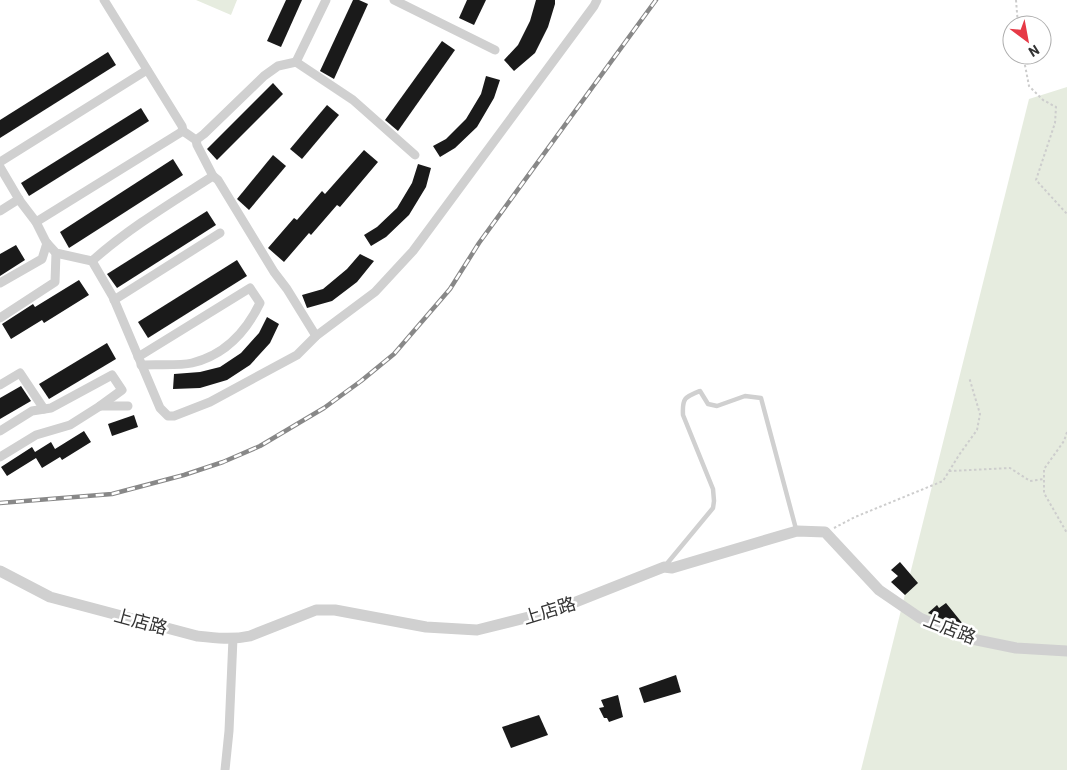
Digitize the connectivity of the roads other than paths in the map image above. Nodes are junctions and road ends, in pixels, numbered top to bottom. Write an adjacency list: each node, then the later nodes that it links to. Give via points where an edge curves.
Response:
1 (104, 0): 7 (street)
2 (326, 0): 6 (street)
3 (394, 0): 5 (street)
4 (596, 0): 24 (street, via 413,251 375,292)
5 (495, 50)
6 (296, 62): 9 (street, via 278,66 264,76); 10 (street, via 353,100)
7 (147, 70): 8 (street); 11 (street)
8 (183, 131): 9 (street); 16 (street)
9 (196, 140): 13 (street)
10 (415, 155)
11 (0, 162)
12 (0, 167): 14 (street)
13 (213, 176): 20 (street, via 110,244); 24 (street)
14 (19, 199): 15 (street); 16 (street)
15 (0, 211)
16 (36, 222): 18 (street)
17 (220, 233): 22 (street)
18 (47, 243): 19 (street); 21 (street, via 42,259)
19 (56, 253): 20 (street); 23 (street, via 55,282)
20 (92, 261): 22 (street)
21 (0, 284)
22 (114, 300): 25 (street)
23 (0, 318)
24 (316, 336): 25 (street, via 297,355 210,402 174,416 168,416 160,408)
25 (140, 361): 25 (street, via 192,363 221,351 251,321 260,303 250,288)
26 (0, 385): 29 (street, via 20,373)
27 (100, 406): 28 (street); 29 (street, via 122,390 112,375); 31 (street, via 70,425 36,435)
28 (128, 406)
29 (44, 409): 30 (street, via 32,411)
30 (0, 431)
31 (0, 457)
32 (797, 530): 33 (street, 上店路, via 672,568); 33 (lane, via 761,398 745,396 717,406 708,404 700,391 682,403 683,415 713,489 713,508); 36 (street, 上店路, via 825,532 879,590 920,618 967,638 1016,648)
33 (664, 567): 35 (street, 上店路, via 553,611 477,630 426,627 335,610 316,610 250,636)
34 (0, 571): 35 (street, 上店路, via 50,597 197,636)
35 (233, 638): 37 (street)
36 (1067, 651)
37 (225, 770)

